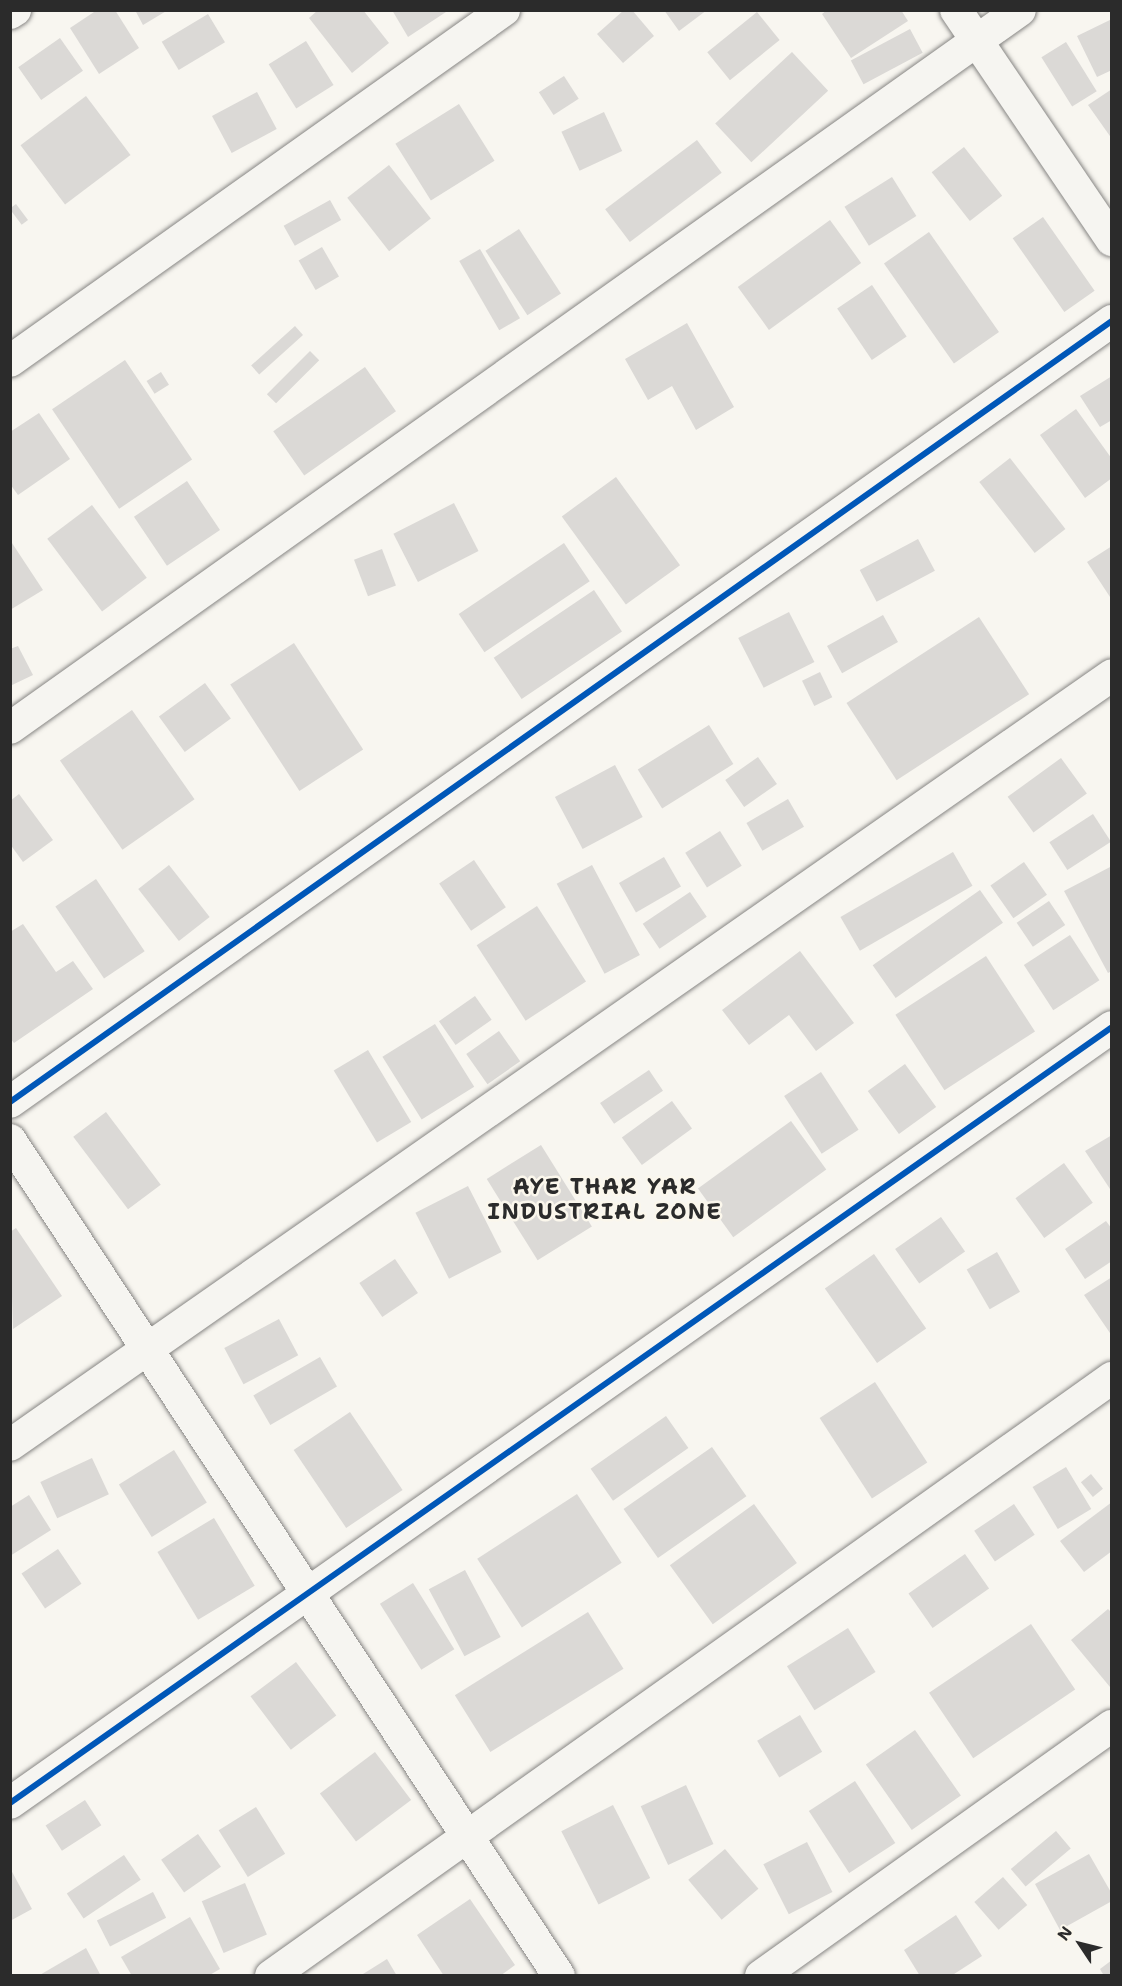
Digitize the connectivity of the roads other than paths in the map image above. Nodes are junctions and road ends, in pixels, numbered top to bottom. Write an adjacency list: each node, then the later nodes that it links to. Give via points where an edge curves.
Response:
1 (15, 10): 5 (street)
2 (504, 10): 9 (street)
3 (956, 10): 6 (street)
4 (1020, 10): 6 (street)
5 (10, 13)
6 (977, 41): 7 (street); 11 (street)
7 (1112, 240)
8 (1112, 321): 13 (street)
9 (10, 361)
10 (1112, 675): 15 (street)
11 (10, 728)
12 (1112, 1027): 18 (street)
13 (10, 1102)
14 (10, 1140): 15 (street)
15 (148, 1346): 17 (street); 18 (street)
16 (1112, 1378): 21 (street)
17 (10, 1445)
18 (310, 1593): 20 (street); 21 (street)
19 (1112, 1726): 24 (street)
20 (10, 1803)
21 (468, 1832): 22 (street); 23 (street)
22 (271, 1976)
23 (559, 1976)
24 (761, 1976)

